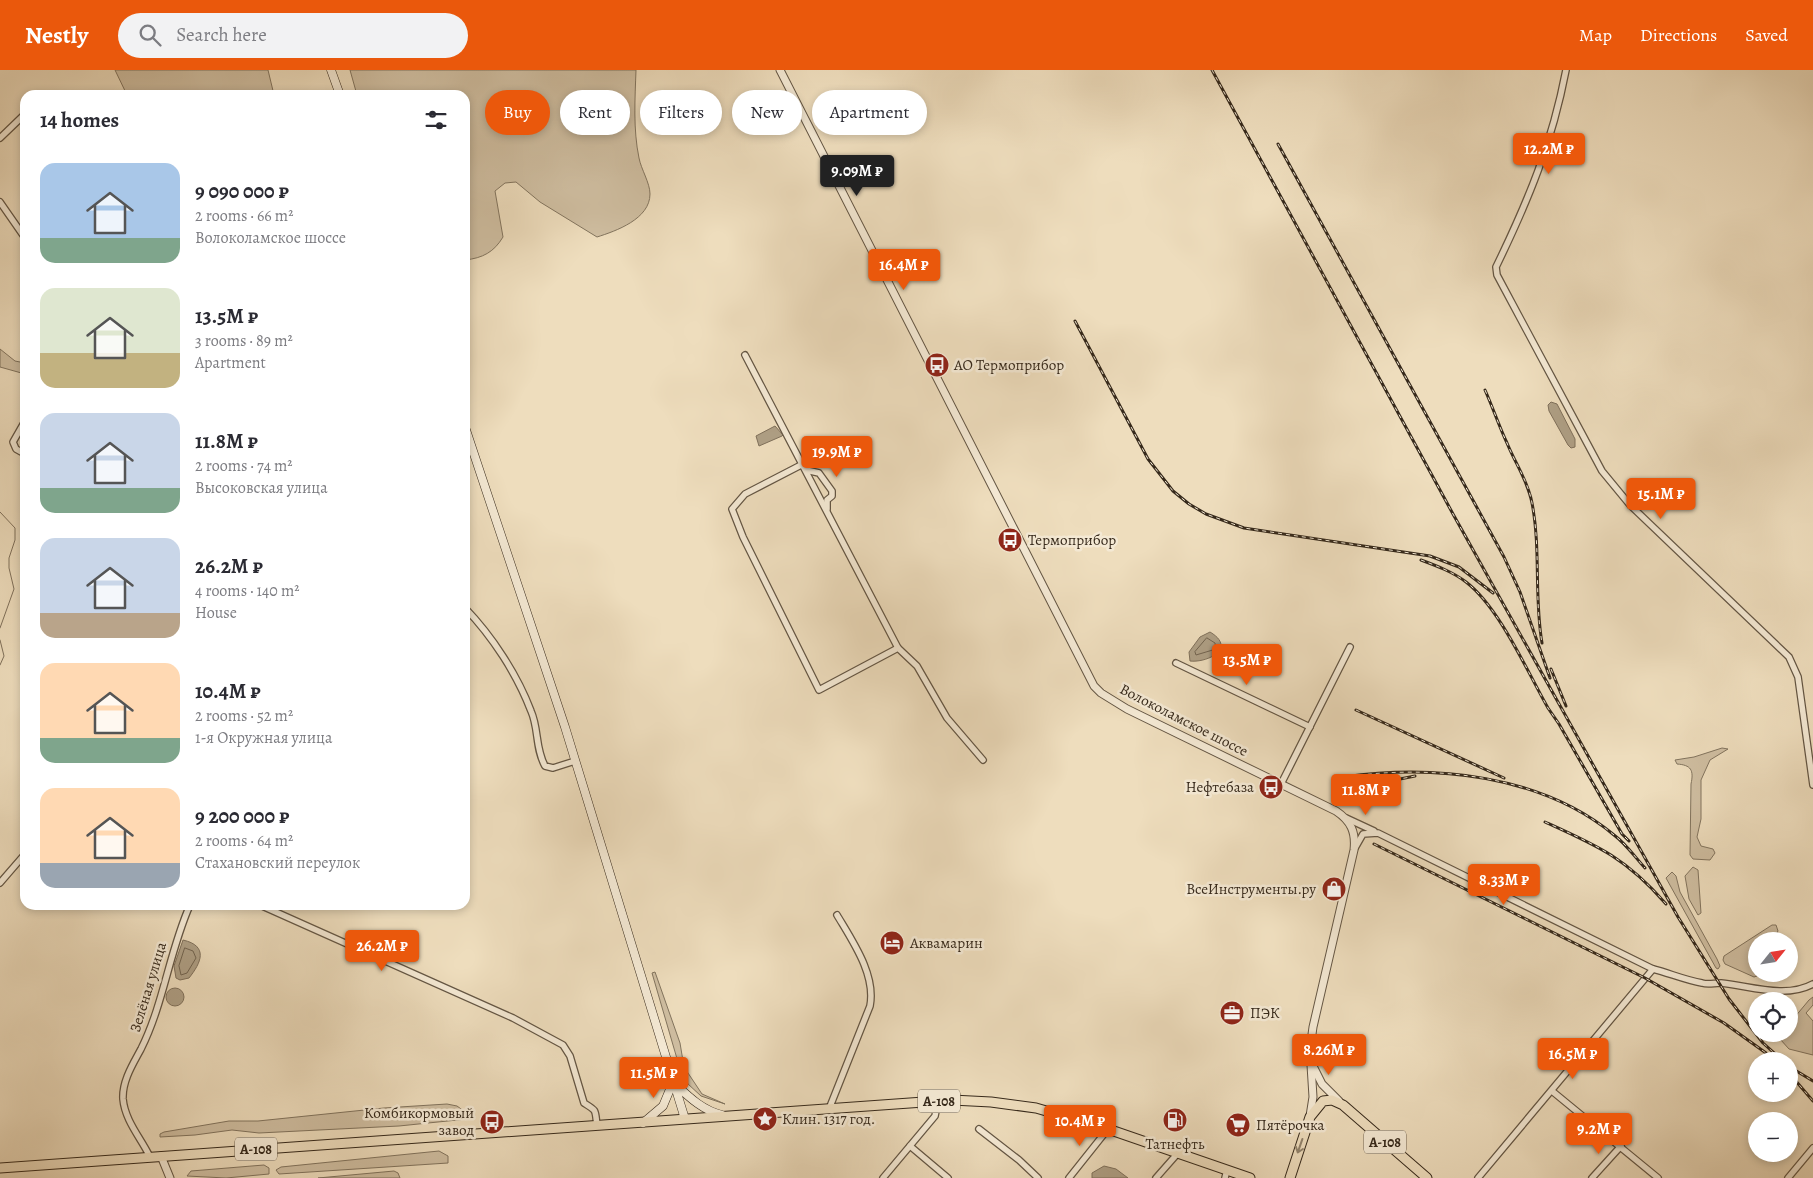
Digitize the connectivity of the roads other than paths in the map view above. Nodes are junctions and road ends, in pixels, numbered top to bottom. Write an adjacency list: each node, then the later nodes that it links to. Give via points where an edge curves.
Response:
1 (331, 70): 4 (main road)
2 (780, 70): 22 (street, Волоколамское шоссе, via 1094,686 1128,710)
3 (1566, 70): 23 (street, via 1550,141 1530,195 1496,266 1497,275 1602,471 1614,487 1788,657 1798,677)
4 (338, 90)
5 (20, 119): 6 (street)
6 (0, 138)
7 (0, 202): 8 (street)
8 (20, 231)
9 (745, 355): 13 (street)
10 (20, 430): 12 (street, via 13,442)
11 (470, 442): 21 (main road)
12 (20, 451)
13 (804, 467): 14 (street); 14 (street, via 819,473 832,491); 17 (street, via 744,494 732,509 819,690)
14 (827, 512): 17 (street)
15 (470, 614): 21 (street, via 495,645 527,700 545,766 553,768)
16 (1350, 647): 19 (street)
17 (898, 648): 20 (street, via 917,666 947,718)
18 (1176, 663): 19 (street)
19 (1310, 727): 22 (street)
20 (983, 760)
21 (575, 761): 35 (main road)
22 (1281, 784): 24 (street, Волоколамское шоссе)
23 (1813, 785)
24 (1346, 818): 25 (street); 26 (street, via 1353,830)
25 (1378, 832): 26 (street, via 1363,834); 32 (street)
26 (1354, 850): 34 (street)
27 (20, 860): 28 (street)
28 (0, 883)
29 (188, 910): 52 (street, Зелёная улица, via 172,951 161,999 126,1079 123,1101 135,1132)
30 (271, 910): 44 (street, via 513,1018 563,1045 570,1056 584,1103 596,1110)
31 (837, 915): 39 (street, via 866,970 872,995)
32 (1653, 969): 33 (street, via 1704,984 1786,991); 36 (street)
33 (1813, 984)
34 (1310, 1049): 38 (street, via 1318,1079); 41 (street, via 1313,1097)
35 (673, 1082): 40 (main road, via 696,1103); 42 (main road); 43 (main road, via 663,1106)
36 (1552, 1090): 48 (street); 64 (street)
37 (938, 1101): 39 (highway, А-108); 46 (highway, А-108, via 991,1102 1036,1108); 47 (street, via 934,1116)
38 (1342, 1105): 41 (highway, via 1332,1100 1323,1101); 63 (highway, А-108)
39 (829, 1109): 40 (highway, А-108)
40 (724, 1116): 42 (highway, А-108)
41 (1310, 1117): 55 (highway, one-way to 55)
42 (685, 1119): 43 (highway, А-108)
43 (643, 1122): 44 (highway, А-108)
44 (597, 1126): 51 (highway, А-108)
45 (979, 1129): 59 (street)
46 (1108, 1129): 50 (highway, А-108); 60 (street)
47 (910, 1146): 57 (street); 58 (street)
48 (1621, 1146): 65 (street); 66 (street)
49 (1813, 1148): 67 (street)
50 (1178, 1153): 54 (highway, А-108); 61 (street)
51 (161, 1156): 52 (highway, А-108); 56 (street)
52 (150, 1157): 53 (highway, А-108)
53 (0, 1168)
54 (1226, 1174): 62 (highway, А-108)
55 (1289, 1177)
56 (170, 1178)
57 (883, 1178)
58 (948, 1178)
59 (1038, 1178)
60 (1069, 1178)
61 (1156, 1178)
62 (1250, 1178)
63 (1427, 1178)
64 (1478, 1178)
65 (1592, 1178)
66 (1658, 1178)
67 (1788, 1178)

